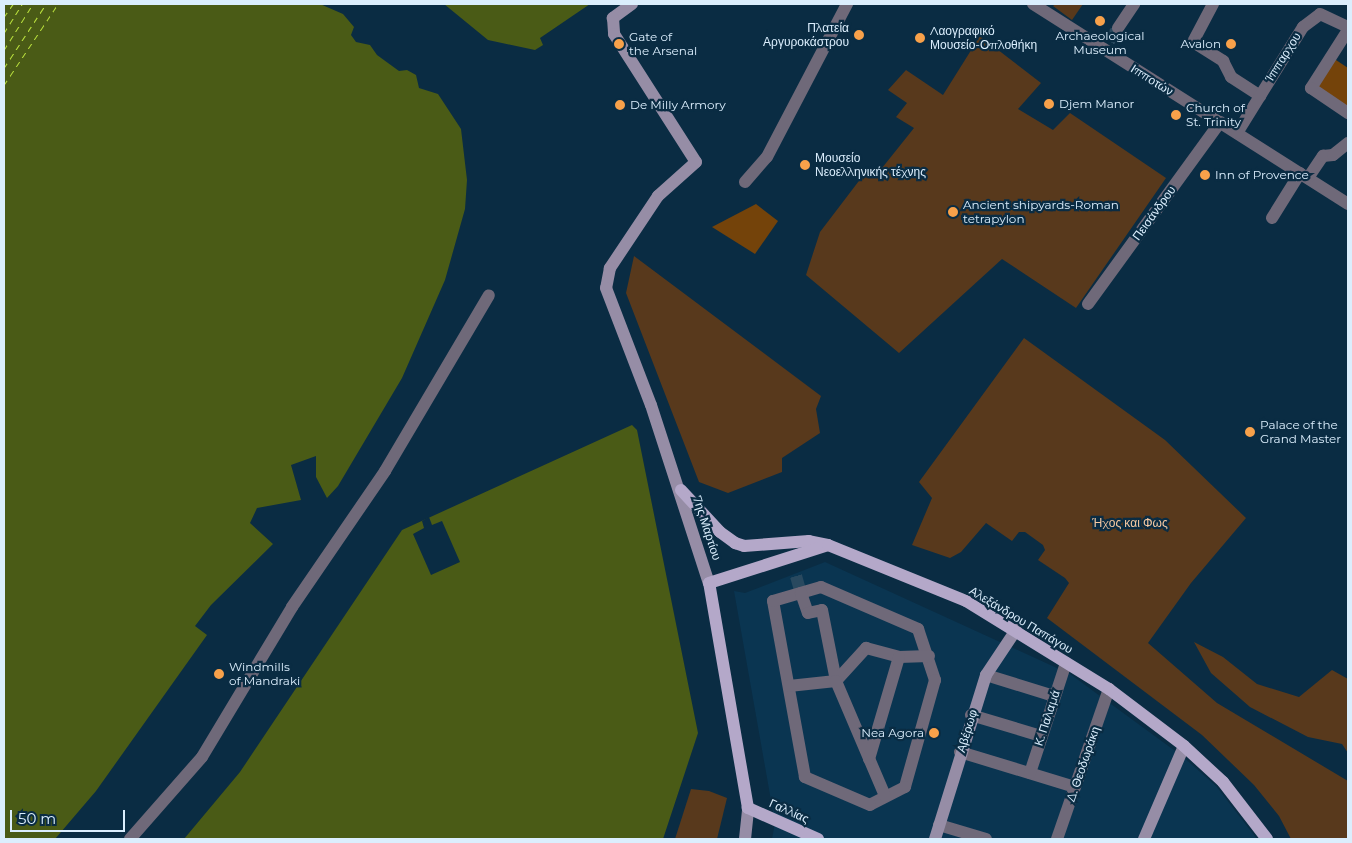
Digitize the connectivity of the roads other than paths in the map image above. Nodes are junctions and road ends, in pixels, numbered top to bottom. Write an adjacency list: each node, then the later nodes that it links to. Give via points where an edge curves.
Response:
1 (632, 4): 19 (main road, 7ης Μαρτίου, via 613,18 614,34 696,162 658,196 610,268 606,288)
2 (847, 4): 14 (street, via 767,157)
3 (1033, 4): 10 (street, Ιπποτών, via 1106,45)
4 (1134, 4): 6 (street)
5 (1213, 4): 8 (street, via 1193,42 1223,61 1231,77)
6 (1118, 28)
7 (1348, 29): 8 (street, Ίππαρχου, via 1320,14 1303,27); 9 (street, via 1311,88)
8 (1260, 96): 11 (street, Ίππαρχου)
9 (1348, 113)
10 (1220, 122): 11 (street, Ιπποτών); 18 (street, Πεισάνδρου)
11 (1237, 133): 13 (street, Ιπποτών)
12 (1348, 143): 13 (street, via 1333,155 1323,156)
13 (1304, 176): 15 (street, Ιπποτών); 16 (street)
14 (745, 182)
15 (1348, 204)
16 (1272, 218)
17 (489, 295): 42 (street, via 384,471 292,607 202,757)
18 (1088, 304)
19 (681, 490): 20 (main road, Αλεξάνδρου Παπάγου, via 720,532 735,543 744,546 809,541); 21 (main road, 7ης Μαρτίου)
20 (828, 545): 21 (main road); 23 (main road, Αλεξάνδρου Παπάγου, via 966,601)
21 (709, 583): 40 (main road, 7ης Μαρτίου)
22 (801, 596): 24 (street, via 821,587 918,629); 28 (street, via 808,613 822,610); 29 (street, via 773,600)
23 (1016, 630): 26 (main road, Αλεξάνδρου Παπάγου); 27 (main road, Αβέρωφ)
24 (927, 657): 25 (street); 39 (street, via 935,680 905,787)
25 (899, 658): 28 (street, via 866,648); 36 (street)
26 (1066, 663): 30 (main road, Αλεξάνδρου Παπάγου); 31 (street, Κ. Παλαμά)
27 (986, 675): 31 (street); 32 (main road, Αβέρωφ)
28 (836, 681): 29 (street); 36 (street)
29 (792, 686): 39 (street, via 805,777 870,805)
30 (1109, 689): 34 (main road, Αλεξάνδρου Παπάγου); 38 (street, Δ. Θεοδωράκη)
31 (1054, 696): 33 (street, Κ. Παλαμά)
32 (971, 715): 33 (street); 35 (main road, Αβέρωφ)
33 (1041, 736): 37 (street, Κ. Παλαμά)
34 (1184, 746): 48 (main road); 49 (main road, Αλεξάνδρου Παπάγου, via 1223,782)
35 (960, 752): 37 (street); 41 (main road, Αβέρωφ)
36 (869, 759): 39 (street)
37 (1030, 773): 38 (street)
38 (1074, 787): 47 (street, Δ. Θεοδωράκη)
39 (884, 795)
40 (748, 808): 43 (main road, 7ης Μαρτίου); 44 (main road, Γαλλίας)
41 (939, 825): 45 (main road, Αβέρωφ); 46 (street)
42 (130, 839)
43 (745, 839)
44 (818, 839)
45 (935, 839)
46 (986, 839)
47 (1057, 839)
48 (1144, 839)
49 (1267, 839)

